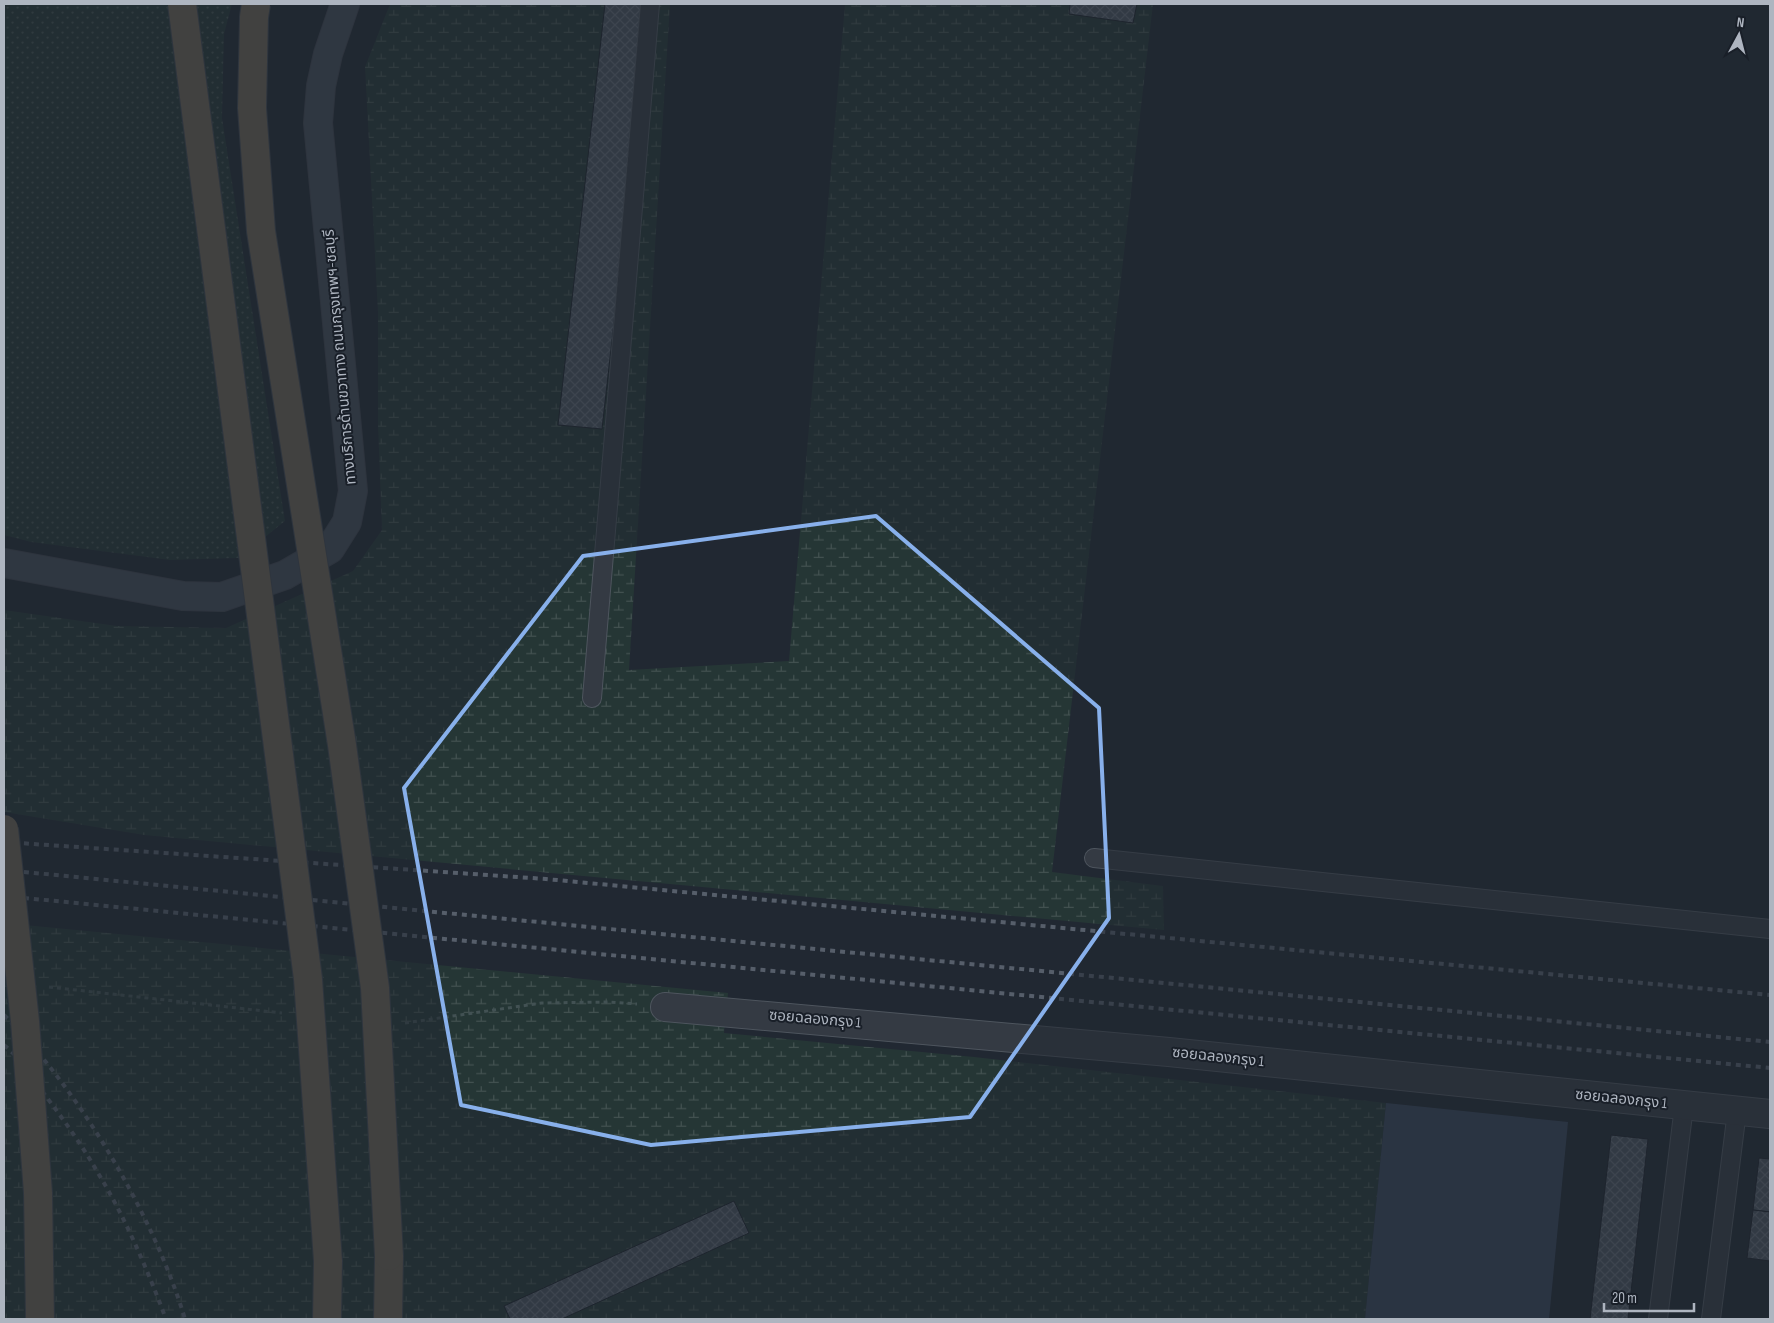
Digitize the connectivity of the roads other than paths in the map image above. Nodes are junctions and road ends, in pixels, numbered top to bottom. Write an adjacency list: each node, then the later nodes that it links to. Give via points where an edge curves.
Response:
1 (182, 4): 15 (highway, bridge, via 308,979 328,1261)
2 (256, 4): 16 (highway, bridge, via 252,108 262,230 342,745 375,988 389,1256)
3 (345, 4): 5 (main road, ทางบริการด้านขวาทาง ถนนกรุงเทพฯ-ชลบุรี, via 328,54 318,123 353,492 347,522 330,549 285,575 222,597 183,596)
4 (650, 4): 6 (lane)
5 (4, 563)
6 (592, 698)
7 (4, 829): 14 (highway, bridge, via 25,1021 38,1193)
8 (1094, 858): 9 (lane)
9 (1770, 929)
10 (665, 1006): 11 (street, ซอยฉลองกรุง 1, via 1168,1052)
11 (1684, 1106): 12 (street, ซอยฉลองกรุง 1); 17 (lane)
12 (1737, 1110): 13 (street, ซอยฉลองกรุง 1); 18 (lane)
13 (1770, 1114)
14 (40, 1319)
15 (327, 1319)
16 (388, 1319)
17 (1658, 1319)
18 (1711, 1319)

